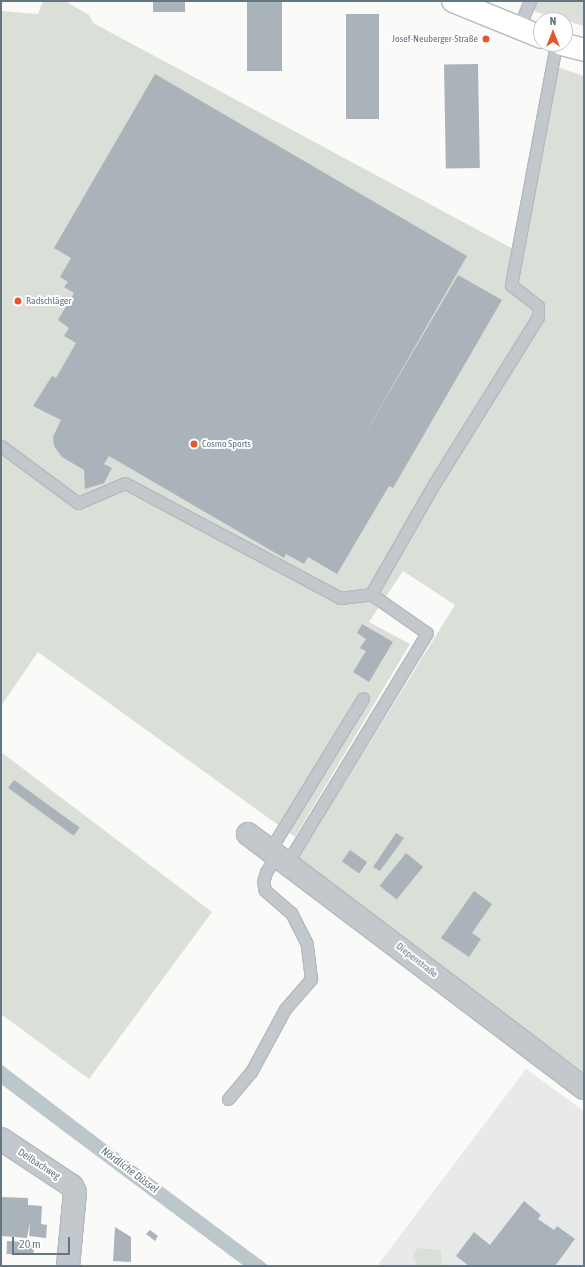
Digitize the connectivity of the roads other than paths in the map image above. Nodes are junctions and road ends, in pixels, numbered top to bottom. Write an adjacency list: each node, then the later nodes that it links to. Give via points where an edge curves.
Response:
1 (453, 1): 3 (main road)
2 (530, 1): 3 (lane)
3 (518, 29): 4 (main road)
4 (533, 34)
5 (573, 47): 6 (main road)
6 (584, 50)
7 (555, 52): 9 (lane, via 511,285 538,306 538,317 434,484)
8 (1, 446): 9 (lane, via 78,503 125,483 340,598)
9 (371, 594): 12 (lane, via 427,633)
10 (363, 698): 12 (lane)
11 (248, 834): 12 (street, Diepenstraße)
12 (278, 856): 13 (street, Diepenstraße); 14 (lane, via 266,872 263,882 265,890 291,913 307,944 311,979 286,1009 251,1072)
13 (584, 1088)
14 (228, 1099)
15 (1, 1139): 16 (street, Deilbachweg, via 72,1186 75,1192)
16 (68, 1266)

